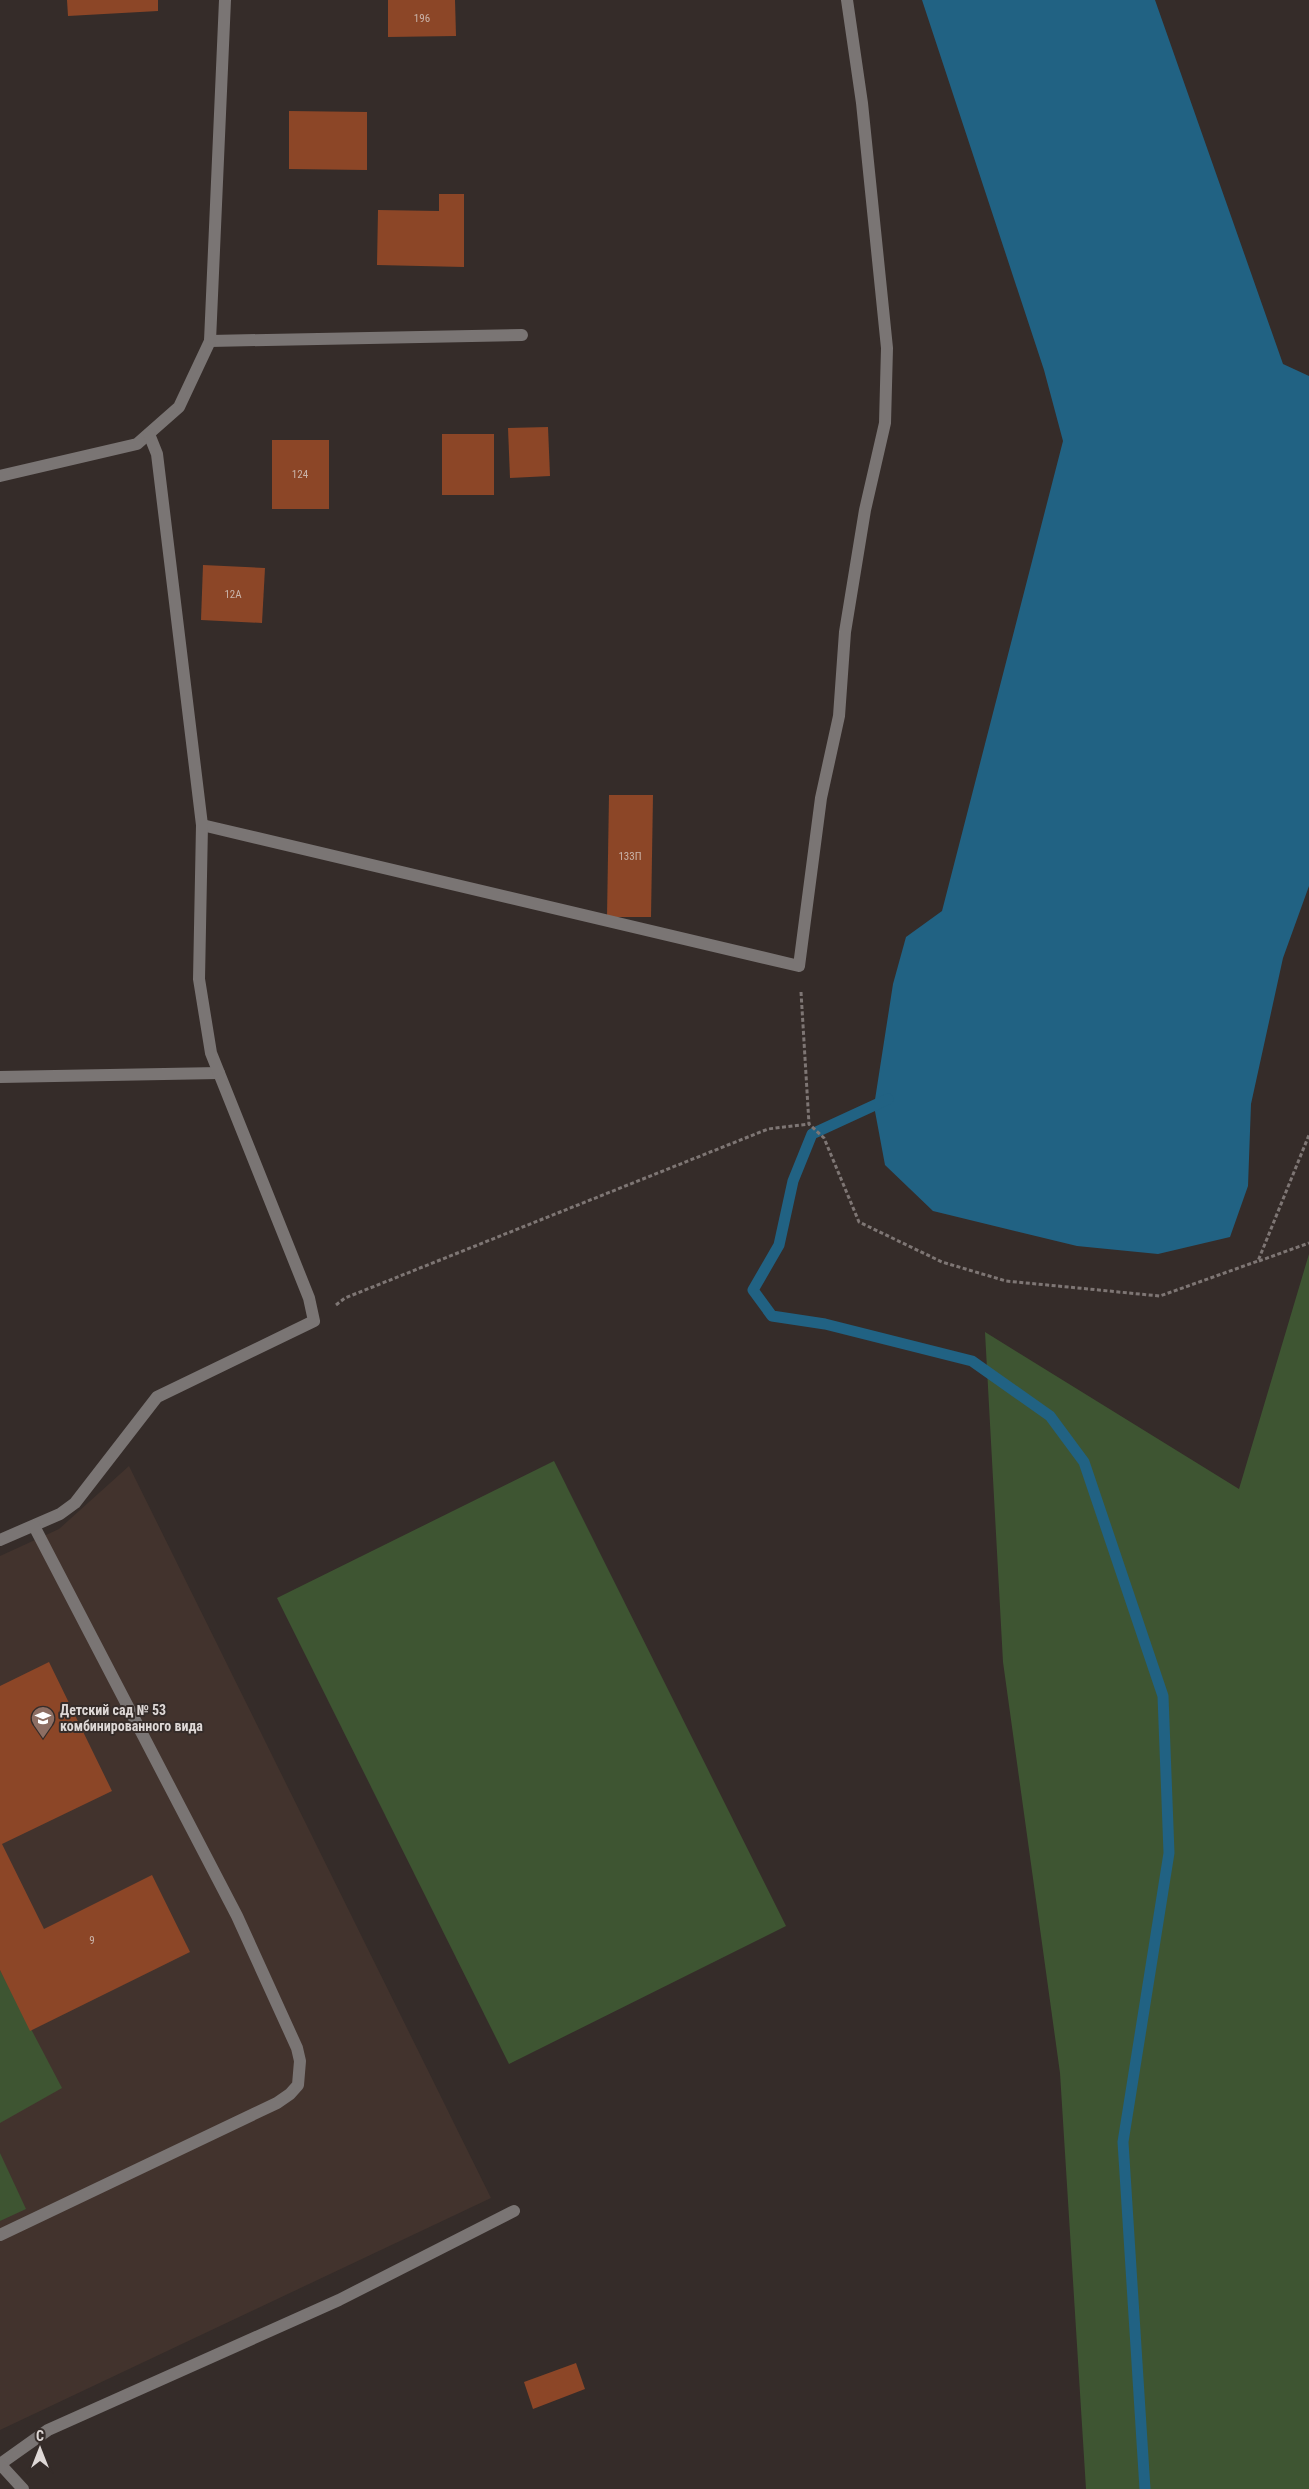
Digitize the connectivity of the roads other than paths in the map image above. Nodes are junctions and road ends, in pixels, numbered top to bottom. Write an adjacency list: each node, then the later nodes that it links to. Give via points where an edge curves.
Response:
1 (225, 0): 4 (street)
2 (847, 0): 7 (street, via 862,102 886,339 885,423 844,632 839,716 821,798 799,966)
3 (522, 335): 4 (street)
4 (210, 341): 5 (street, via 179,407)
5 (149, 434): 6 (street, via 137,444); 7 (street, via 157,454)
6 (0, 476)
7 (202, 825): 8 (street, via 199,979 205,1026)
8 (219, 1072): 9 (street); 10 (street, via 309,1298 314,1321 157,1397 75,1502 60,1514)
9 (0, 1077)
10 (34, 1526): 11 (street); 13 (street, via 237,1916 297,2048 300,2074 298,2085 277,2102)
11 (0, 1540)
12 (514, 2211): 14 (street, via 339,2300 48,2430)
13 (0, 2235)
14 (0, 2464): 15 (street)
15 (23, 2489)

